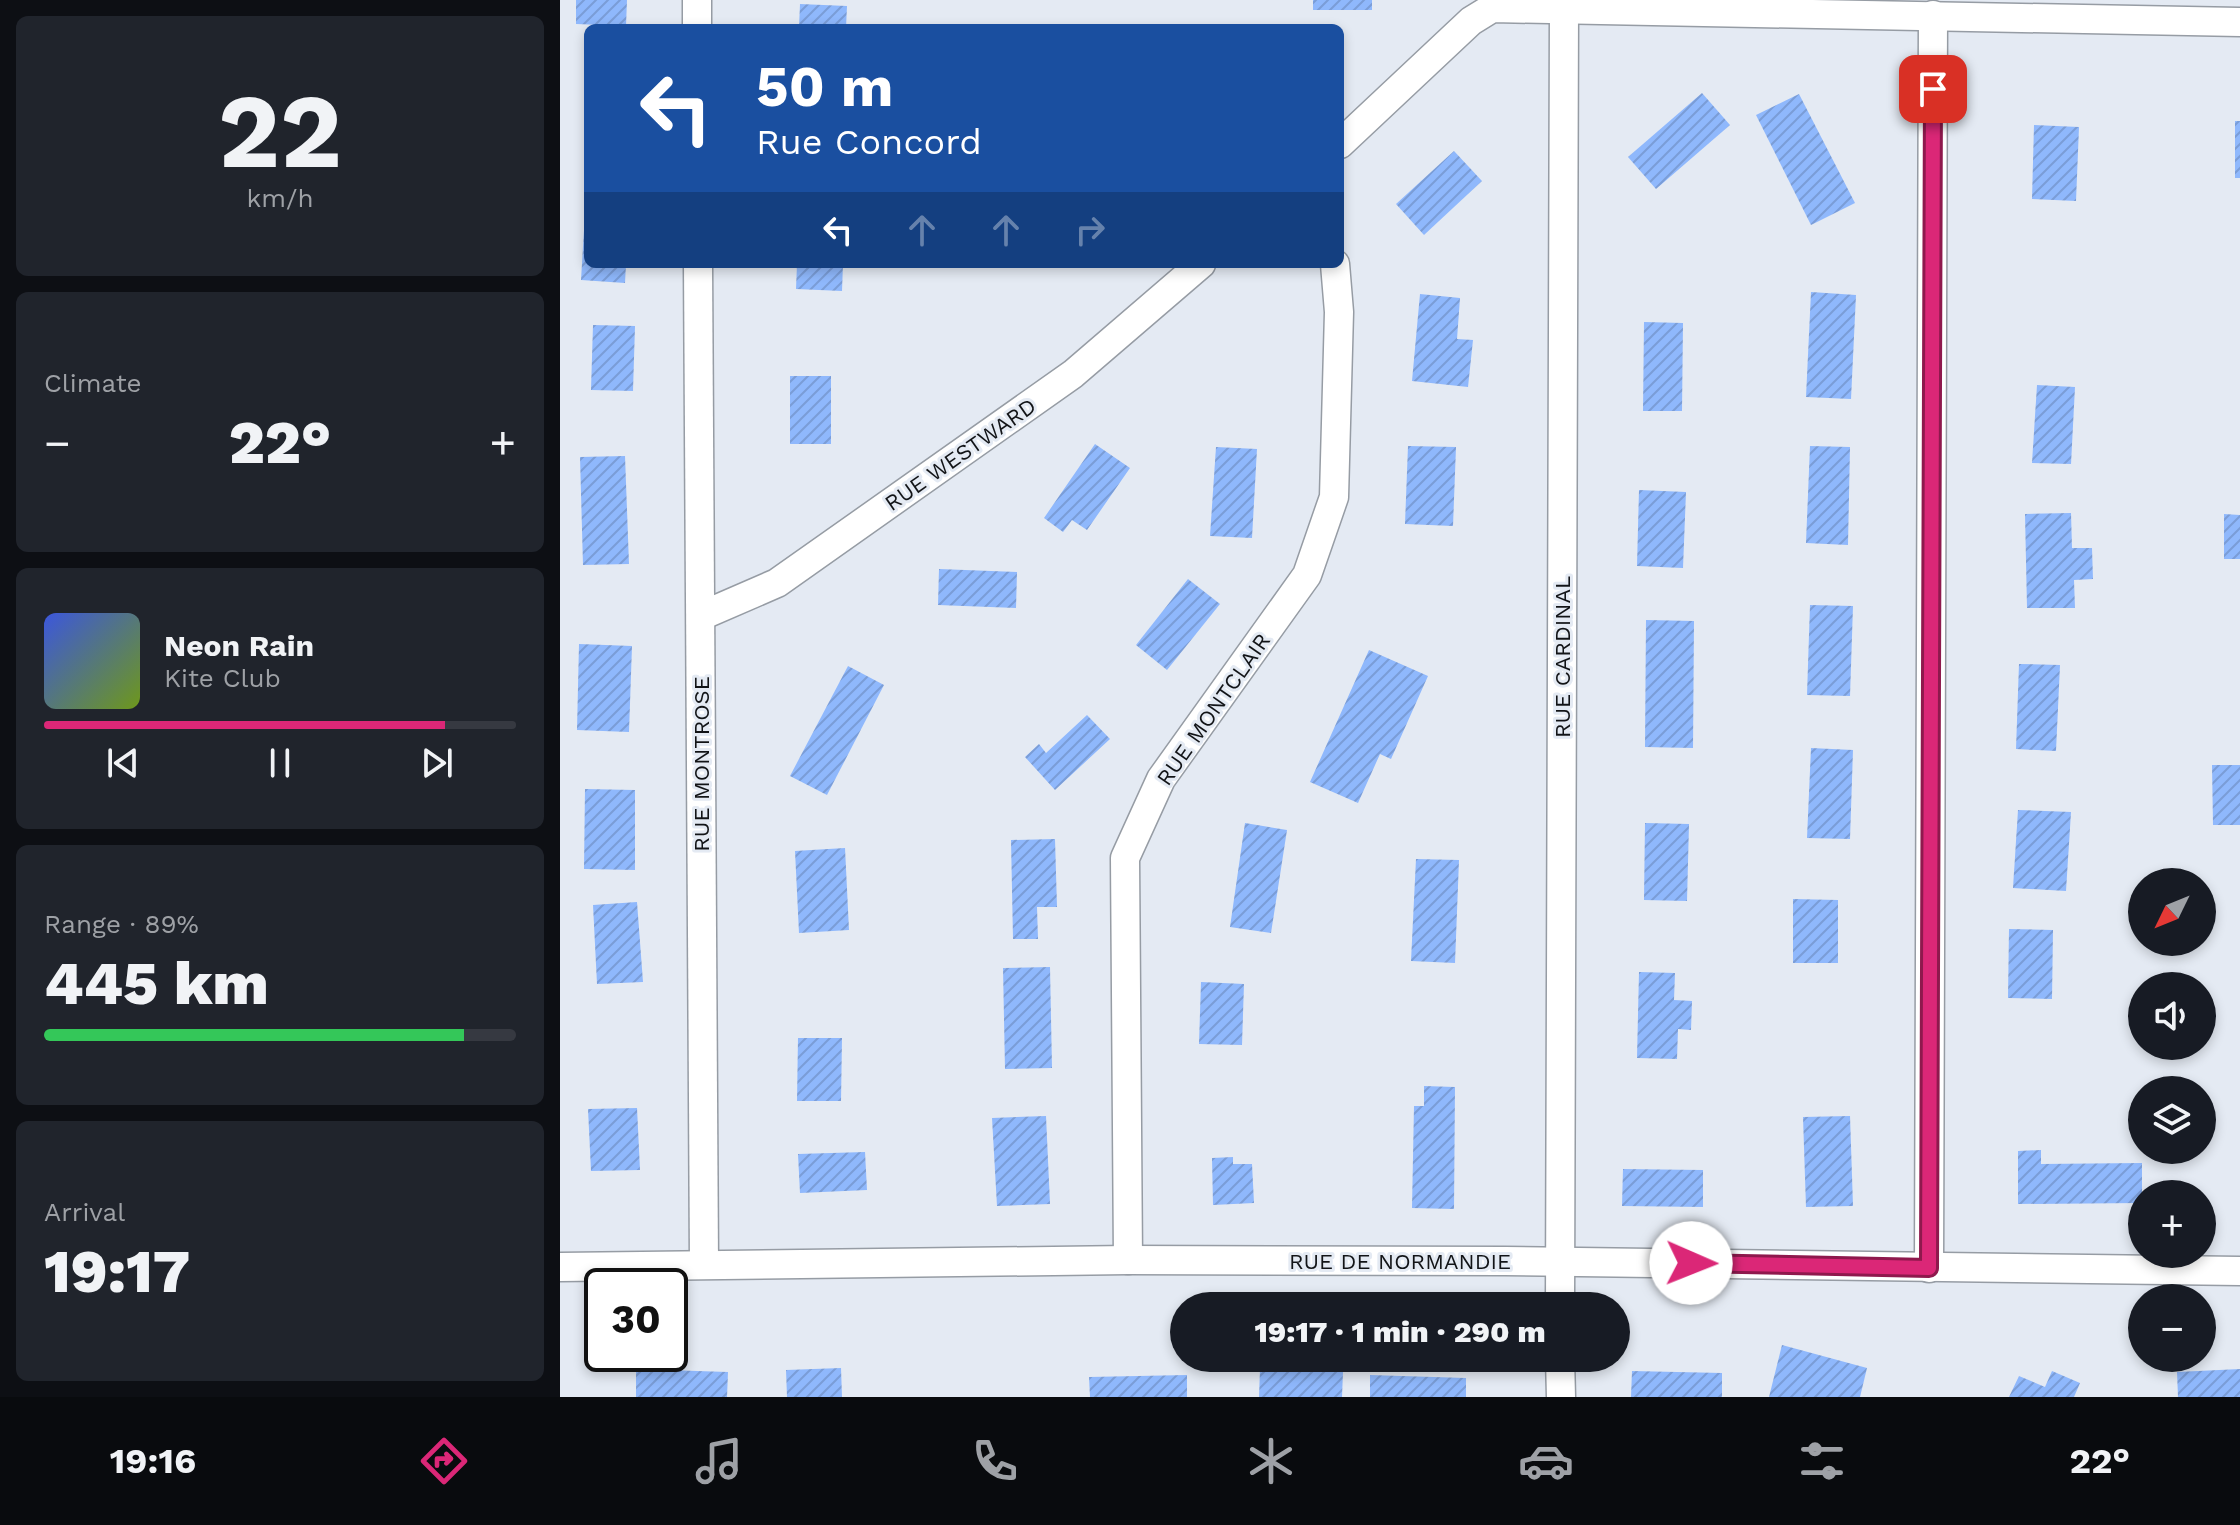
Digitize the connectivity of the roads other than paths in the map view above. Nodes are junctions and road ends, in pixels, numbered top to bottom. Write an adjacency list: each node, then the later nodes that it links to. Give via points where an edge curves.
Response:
1 (697, 0): 6 (street)
2 (1490, 4): 3 (street); 7 (street)
3 (1564, 8): 4 (street); 13 (street, RUE CARDINAL)
4 (1933, 15): 5 (street); 16 (street)
5 (2240, 22)
6 (697, 24)
7 (1344, 140)
8 (698, 268): 11 (street, RUE MONTROSE)
9 (1196, 268): 11 (street, RUE WESTWARD, via 1073,374 790,574)
10 (1335, 268): 12 (street, RUE MONTCLAIR, via 1334,497 1307,575 1161,779 1125,858)
11 (701, 616): 14 (street, RUE MONTROSE)
12 (1128, 1260): 13 (street, RUE DE NORMANDIE); 14 (street, RUE DE NORMANDIE)
13 (1559, 1261): 16 (street, RUE DE NORMANDIE); 18 (street, RUE CARDINAL)
14 (704, 1264): 15 (street, RUE DE NORMANDIE)
15 (560, 1267)
16 (1929, 1268): 17 (street, RUE DE NORMANDIE)
17 (2240, 1271)
18 (1560, 1292)
19 (1560, 1372): 20 (street)
20 (1561, 1397)

